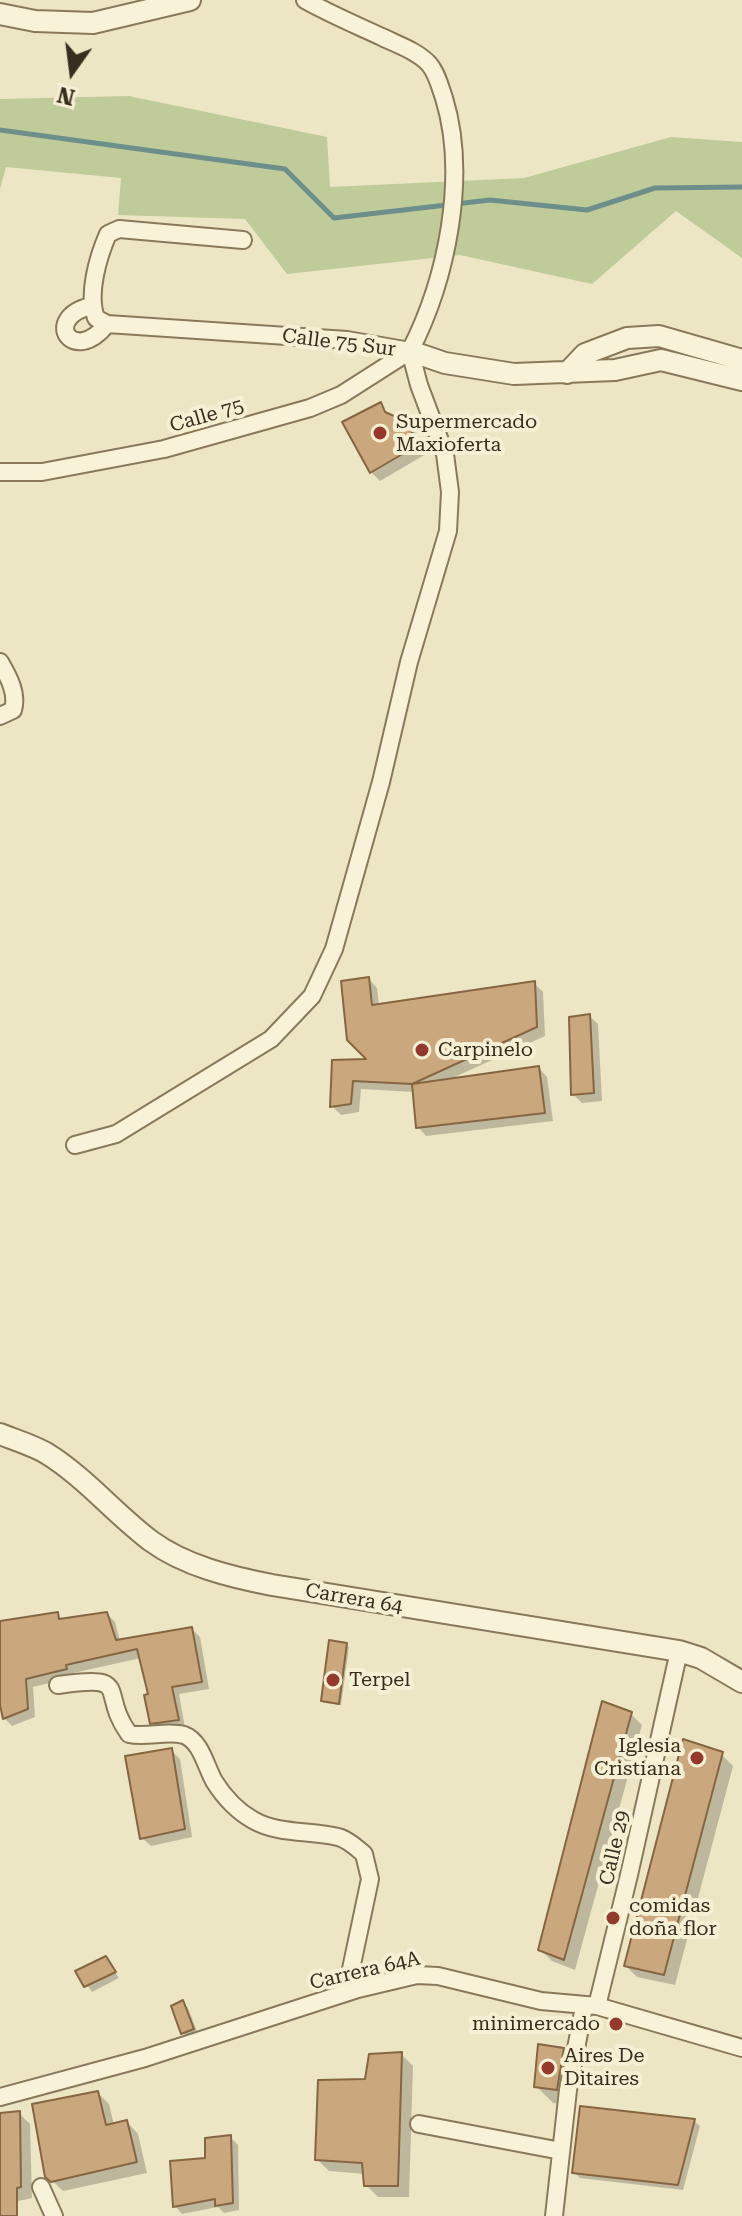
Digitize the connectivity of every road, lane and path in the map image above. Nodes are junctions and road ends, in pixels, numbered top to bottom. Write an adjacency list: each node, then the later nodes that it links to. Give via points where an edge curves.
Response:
1 (190, 0): 3 (street, via 93,23)
2 (307, 1): 8 (street, via 431,66 450,118 455,153 450,224 426,320)
3 (0, 14)
4 (243, 240): 5 (street, via 119,229 108,234 102,247)
5 (91, 306): 6 (street, via 96,318); 6 (street, via 67,318 68,336 86,342)
6 (107, 324): 8 (street, Calle 75 Sur, via 347,340)
7 (627, 338): 9 (street, via 659,336); 10 (street, via 625,353); 11 (street, via 585,354)
8 (410, 351): 11 (street, Calle 75 Sur, via 485,371); 13 (street, Calle 75, via 341,395 310,408 164,449 42,472); 17 (street, via 445,454 448,531 334,949 312,996 271,1039 116,1134)
9 (742, 360)
10 (642, 364): 11 (street, Calle 75 Sur); 12 (street, Calle 75 Sur, via 661,360)
11 (567, 373)
12 (742, 380)
13 (0, 472)
14 (0, 662): 15 (street)
15 (5, 681): 16 (street, via 15,703)
16 (0, 716)
17 (75, 1145)
18 (0, 1434): 19 (street, Carrera 64, via 44,1452 152,1542 197,1565 272,1585)
19 (679, 1651): 20 (street, Carrera 64); 23 (street, Calle 29, via 629,1875)
20 (742, 1682)
21 (58, 1685): 22 (street, via 104,1683 113,1692 129,1734 189,1736 233,1806 255,1822 341,1837 364,1854 370,1879)
22 (350, 1991): 23 (street, Carrera 64A, via 417,1975 438,1976 541,2001); 25 (street, Carrera 64A, via 145,2058)
23 (590, 2006): 24 (street, Carrera 64A); 27 (street, Calle 29, via 568,2090)
24 (742, 2048)
25 (0, 2097)
26 (419, 2124): 27 (street)
27 (561, 2151): 30 (street, Calle 29)
28 (41, 2187): 29 (street)
29 (54, 2216)
30 (554, 2216)

